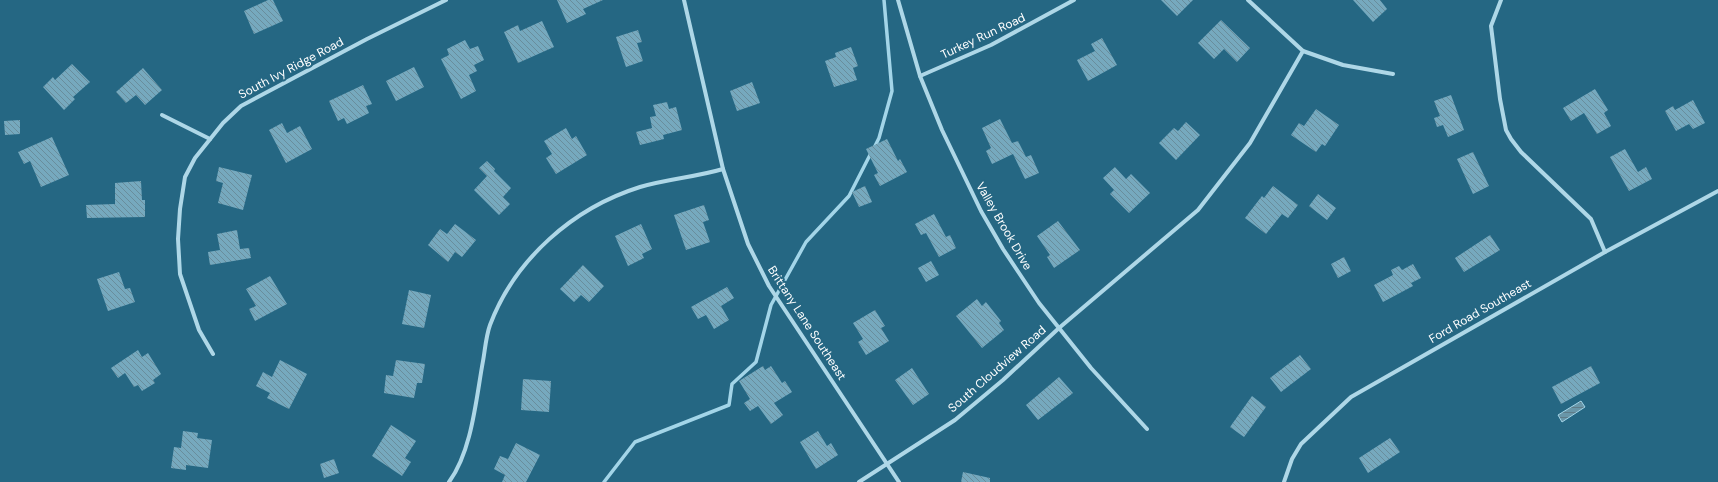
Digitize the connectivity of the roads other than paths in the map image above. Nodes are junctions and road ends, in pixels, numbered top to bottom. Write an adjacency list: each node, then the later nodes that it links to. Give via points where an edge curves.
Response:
1 (446, 0): 11 (street, South Ivy Ridge Road, via 241,106)
2 (684, 0): 12 (street, Brittany Lane Southeast)
3 (898, 0): 9 (street, Valley Brook Drive)
4 (1074, 0): 9 (street, Turkey Run Road, via 991,45)
5 (1248, 0): 7 (street)
6 (1501, 0): 14 (street, via 1490,26 1506,130 1521,152 1591,219)
7 (1304, 51): 8 (street, via 1343,64); 15 (street, South Cloudview Road, via 1250,143 1198,210)
8 (1393, 74)
9 (920, 76): 15 (street, Valley Brook Drive, via 942,130 981,211 1038,303)
10 (162, 115): 11 (street)
11 (210, 139): 16 (street, South Ivy Ridge Road, via 195,158 185,177 178,239 180,274 199,330)
12 (723, 169): 18 (street, Brittany Lane Southeast, via 748,244 769,286); 19 (street, via 641,187 611,198 578,216 539,248 513,280 490,326 469,440)
13 (1718, 191): 14 (street, Ford Road Southeast)
14 (1605, 252): 22 (street, Ford Road Southeast, via 1351,396 1301,444 1292,459)
15 (1059, 328): 17 (street, Valley Brook Drive, via 1091,368); 18 (street, South Cloudview Road, via 955,420)
16 (213, 354)
17 (1147, 429)
18 (887, 464): 20 (street, South Cloudview Road); 21 (street, Brittany Lane Southeast)
19 (449, 482)
20 (859, 482)
21 (899, 482)
22 (1284, 482)

